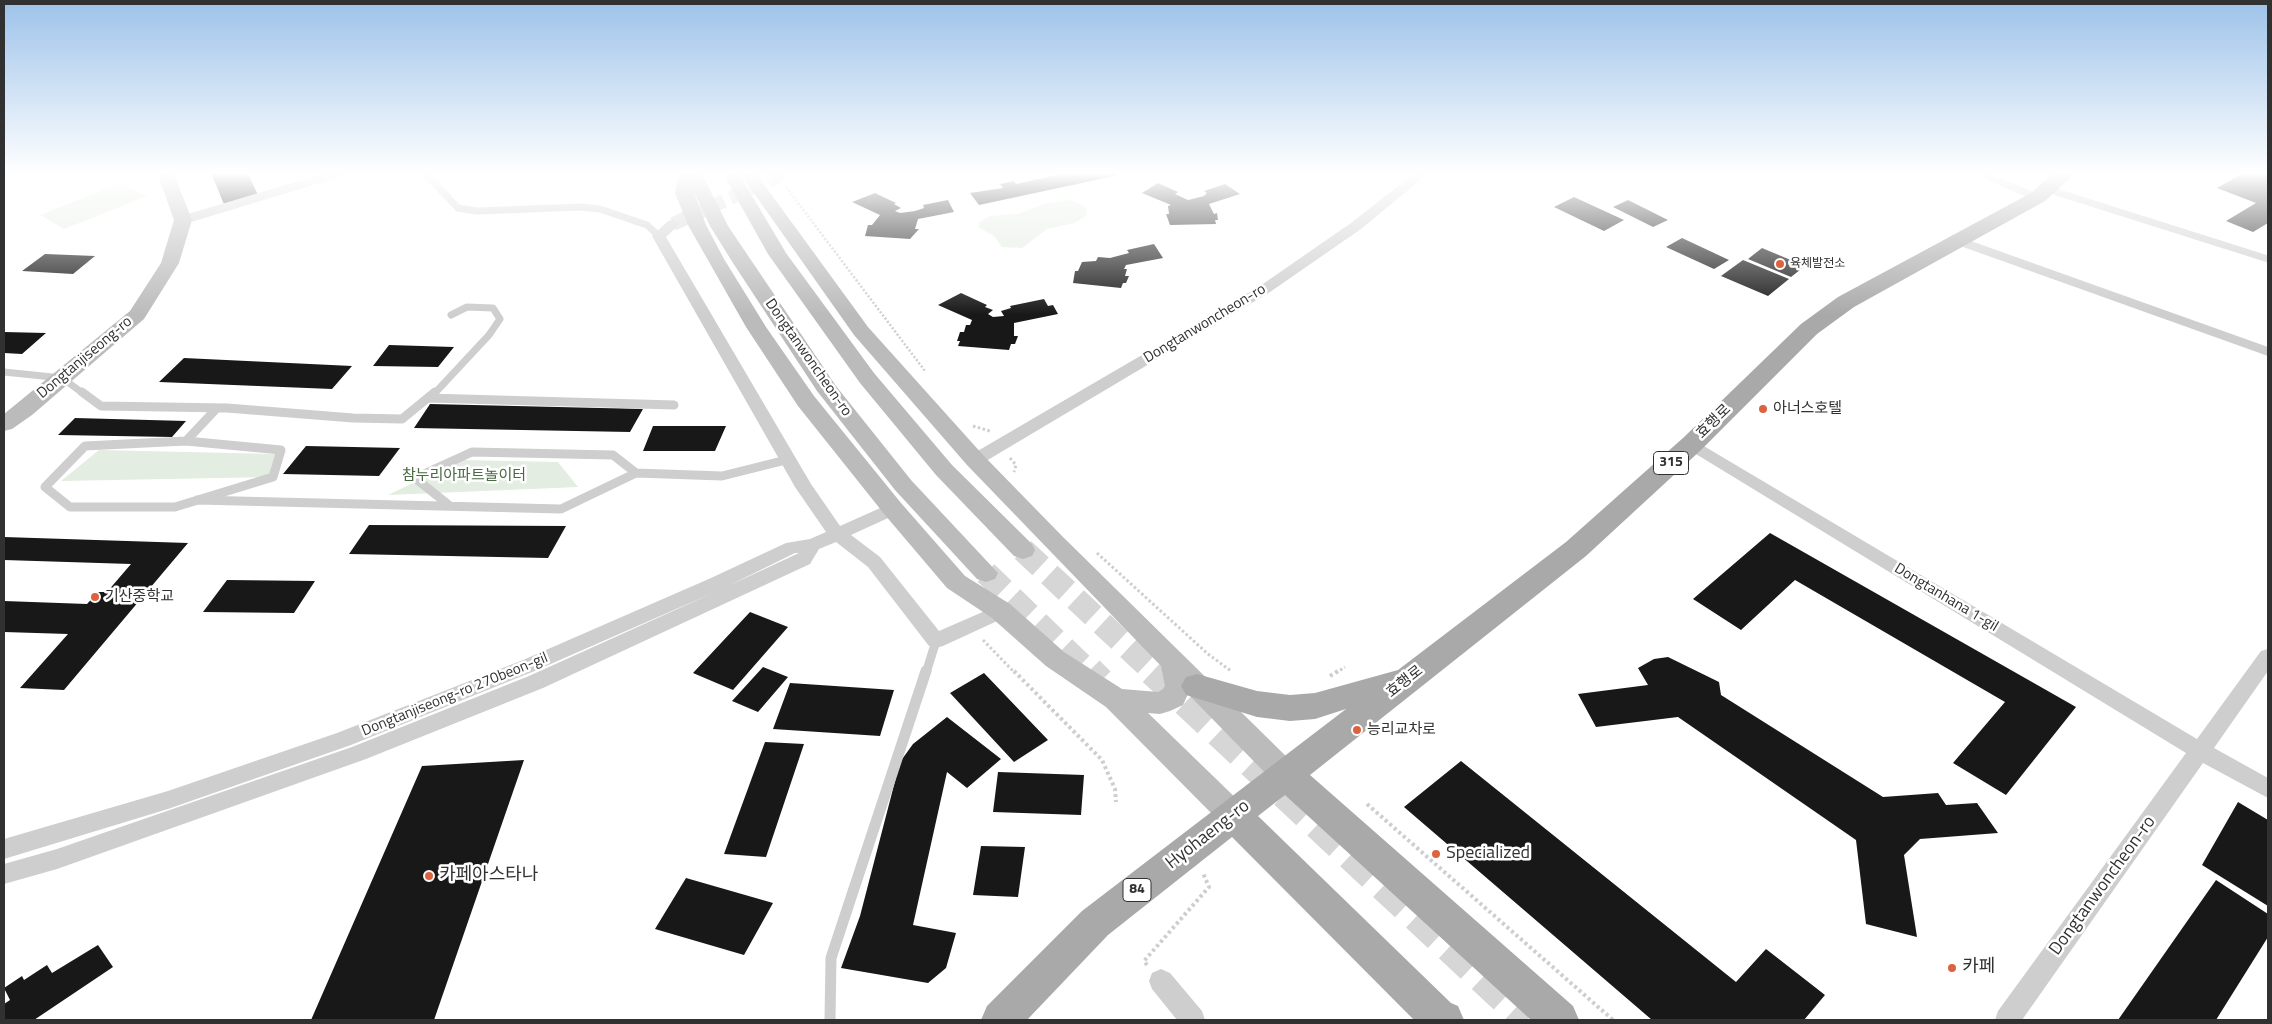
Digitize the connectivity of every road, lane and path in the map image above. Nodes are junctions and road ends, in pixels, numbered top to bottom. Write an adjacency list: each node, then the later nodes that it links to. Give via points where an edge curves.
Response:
1 (183, 220): 19 (main road, Dongtanjiseong-ro, via 170,263 137,315)
2 (630, 220): 12 (lane, via 647,226)
3 (695, 220): 34 (main road, via 735,293 806,401)
4 (716, 220): 39 (main road, Dongtanwoncheon-ro, via 817,375 902,485)
5 (757, 220): 38 (main road, via 777,254 867,378 944,470)
6 (781, 220): 29 (main road, via 861,331)
7 (816, 220): 18 (path)
8 (1364, 220): 27 (street, Dongtanwoncheon-ro, via 1265,289)
9 (1994, 220): 13 (main road, 효행로 / 315)
10 (2134, 220): 14 (lane)
11 (673, 224): 12 (street)
12 (659, 236): 28 (street)
13 (1957, 240): 16 (street); 26 (main road, 효행로 / 315, via 1846,302 1809,329)
14 (2268, 259)
15 (451, 315): 20 (lane, via 467,307 494,308 500,319 489,335)
16 (2268, 352)
17 (4, 372): 19 (lane)
18 (927, 374)
19 (62, 378): 22 (lane, via 101,406); 23 (main road, Dongtanjiseong-ro)
20 (428, 398): 21 (lane); 22 (lane, via 402,419)
21 (674, 405)
22 (217, 408): 25 (lane)
23 (4, 424)
24 (967, 424): 27 (path, via 988,429)
25 (186, 441): 32 (lane, via 281,450 273,477); 32 (lane, via 85,446 45,487 70,507 175,507)
26 (1692, 444): 47 (main road, 효행로 / 315, via 1576,548); 50 (street, Dongtanhana 1-gil)
27 (1001, 445): 29 (street, Dongtanwoncheon-ro); 31 (path, via 1016,465 1014,472)
28 (790, 459): 30 (lane, via 722,476); 35 (street, via 804,487)
29 (975, 460): 43 (main road)
30 (636, 473): 33 (lane, via 562,509); 33 (lane, via 613,455 472,452 415,478)
31 (1018, 480)
32 (197, 500): 33 (lane)
33 (450, 506)
34 (893, 509): 35 (street, Dongtanjiseong-ro 270beon-gil); 40 (main road, via 956,582)
35 (836, 533): 36 (street, Dongtanjiseong-ro 270beon-gil); 41 (street, via 874,562)
36 (813, 544): 56 (street, Dongtanjiseong-ro 270beon-gil, via 792,548 530,665 344,739 168,800); 57 (street, via 804,559 527,686 359,753 57,859)
37 (1091, 547): 45 (path, via 1208,654)
38 (1022, 550)
39 (986, 573)
40 (1001, 611): 41 (street); 49 (main road, via 1054,659)
41 (936, 640): 59 (lane, via 831,958)
42 (2268, 656): 50 (street)
43 (1174, 662): 48 (main road); 49 (main road, via 1179,686 1173,697 1160,703)
44 (1346, 667): 46 (path)
45 (1234, 673)
46 (1327, 678)
47 (1410, 678): 48 (main road, via 1315,706 1290,708 1257,704); 51 (main road, 효행로 / 315)
48 (1198, 686): 51 (main road)
49 (1116, 699): 54 (main road)
50 (2200, 751): 52 (street, Dongtanhana 1-gil); 65 (street, Dongtanwoncheon-ro)
51 (1286, 775): 54 (main road, Hyohaeng-ro / 84); 63 (main road)
52 (2268, 788)
53 (1366, 804): 64 (path)
54 (1234, 816): 55 (main road, Hyohaeng-ro / 84); 62 (main road)
55 (1192, 848): 58 (path, via 1209,888 1144,961); 60 (main road, Hyohaeng-ro / 84, via 1095,923)
56 (4, 849)
57 (4, 874)
58 (1161, 981): 61 (street)
59 (830, 1020)
60 (1001, 1020)
61 (1193, 1020)
62 (1444, 1020)
63 (1559, 1020)
64 (1613, 1020)
65 (2007, 1020)

